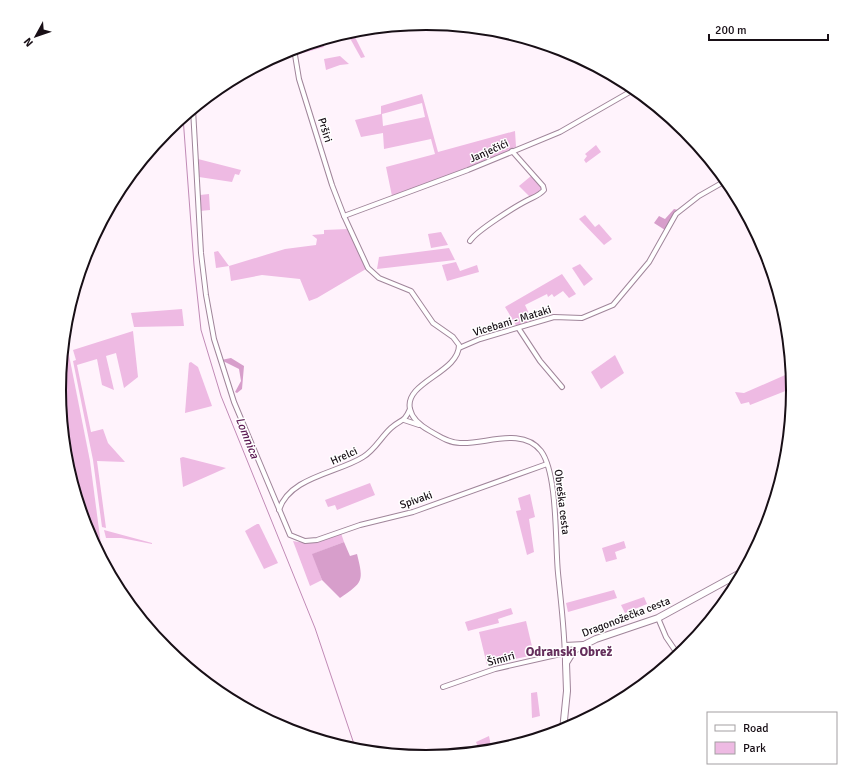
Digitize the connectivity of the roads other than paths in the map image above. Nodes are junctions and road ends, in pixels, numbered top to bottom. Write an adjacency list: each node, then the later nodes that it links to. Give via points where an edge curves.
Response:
1 (295, 55): 6 (street, Prširi, via 299,79)
2 (629, 92): 4 (street, Janječići, via 571,127)
3 (193, 115): 15 (street, via 201,253 214,339 231,396)
4 (512, 151): 6 (street, Janječići); 7 (street, via 544,190 478,233)
5 (721, 183): 8 (street, Vicebani - Mataki, via 676,214 649,262 613,306 586,317 557,316)
6 (344, 216): 9 (street, via 371,272 411,291 433,323 453,337)
7 (470, 241)
8 (519, 329): 9 (street, Vicebani - Mataki, via 480,339); 10 (street, via 540,361)
9 (459, 348): 11 (street, via 442,370 416,390 410,400)
10 (562, 387)
11 (410, 409): 12 (street, Hrelci); 13 (street)
12 (404, 420): 13 (street, Obreška cesta); 15 (street, Hrelci, via 392,427 363,457 297,486)
13 (420, 426): 14 (street, Obreška cesta, via 458,443 498,438 528,441 540,451)
14 (547, 464): 15 (street, Spivaki, via 406,514 360,525 318,540 305,541 290,535); 19 (street, Obreška cesta, via 552,483)
15 (279, 510)
16 (735, 575): 17 (main road, Dragonožečka cesta)
17 (658, 618): 18 (main road, Dragonožečka cesta); 20 (street)
18 (586, 643): 19 (street); 22 (main road, Dragonožečka cesta, via 572,652)
19 (565, 645): 21 (street, Obreška cesta)
20 (675, 650)
21 (565, 653): 22 (street, Obreška cesta); 23 (street, Šimiri, via 495,669)
22 (566, 666): 24 (main road, Obreška cesta, via 567,691)
23 (443, 687)
24 (564, 723)

